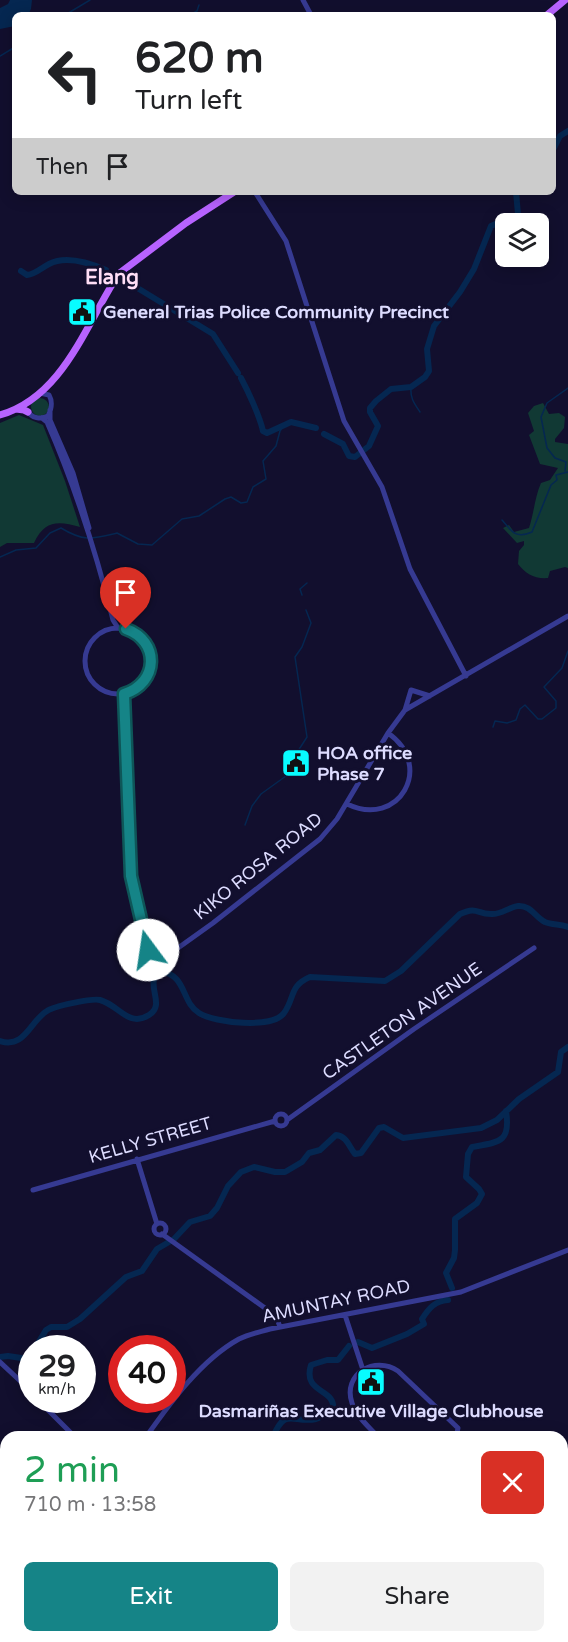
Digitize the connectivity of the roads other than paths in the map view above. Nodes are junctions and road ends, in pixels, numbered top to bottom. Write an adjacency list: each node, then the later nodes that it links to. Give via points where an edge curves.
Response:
1 (565, 0): 2 (main road)
2 (551, 12)
3 (229, 195): 5 (main road, via 114,279 66,365)
4 (257, 195): 19 (street, via 286,241 340,411 386,494 410,569)
5 (49, 385): 6 (main road); 7 (main road)
6 (40, 393): 7 (street); 8 (main road)
7 (49, 395): 10 (street)
8 (29, 400): 9 (main road); 11 (street)
9 (16, 410): 11 (main road); 12 (main road)
10 (50, 410): 13 (street); 14 (street, via 50,420 78,485)
11 (28, 412): 13 (street)
12 (0, 415)
13 (42, 418): 14 (street, via 57,445)
14 (89, 532): 15 (street)
15 (107, 600): 17 (street); 18 (street)
16 (568, 616): 19 (street, KIKO ROSA ROAD)
17 (118, 628): 18 (street); 20 (street, via 139,636 148,646 151,660 142,684)
18 (107, 630): 20 (street, via 89,646 87,673 100,689)
19 (466, 676): 21 (street, KIKO ROSA ROAD)
20 (124, 694): 24 (street, KIKO ROSA ROAD, via 131,876 148,950 177,950 320,839)
21 (430, 696): 22 (street, KIKO ROSA ROAD); 22 (street, via 411,690)
22 (405, 710): 23 (street, KIKO ROSA ROAD)
23 (388, 733): 24 (street, KIKO ROSA ROAD); 24 (street, via 406,752 410,776 406,787 391,804 376,810)
24 (347, 804)
25 (534, 948): 26 (street, CASTLETON AVENUE)
26 (287, 1120): 27 (street, KELLY STREET, via 282,1126 275,1121)
27 (137, 1159): 28 (street, KELLY STREET); 31 (street, via 156,1232 166,1235 276,1316)
28 (33, 1190)
29 (568, 1250): 30 (street, AMUNTAY ROAD, via 461,1292)
30 (345, 1315): 31 (street, AMUNTAY ROAD); 33 (street)
31 (280, 1328): 37 (street, AMUNTAY ROAD, via 240,1339 220,1352 174,1397)
32 (0, 1362): 34 (street)
33 (363, 1370): 38 (street, via 352,1383 351,1401); 39 (street, via 379,1364 395,1369)
34 (18, 1378)
35 (51, 1413): 36 (street)
36 (69, 1431)
37 (150, 1431)
38 (373, 1431)
39 (459, 1431)

